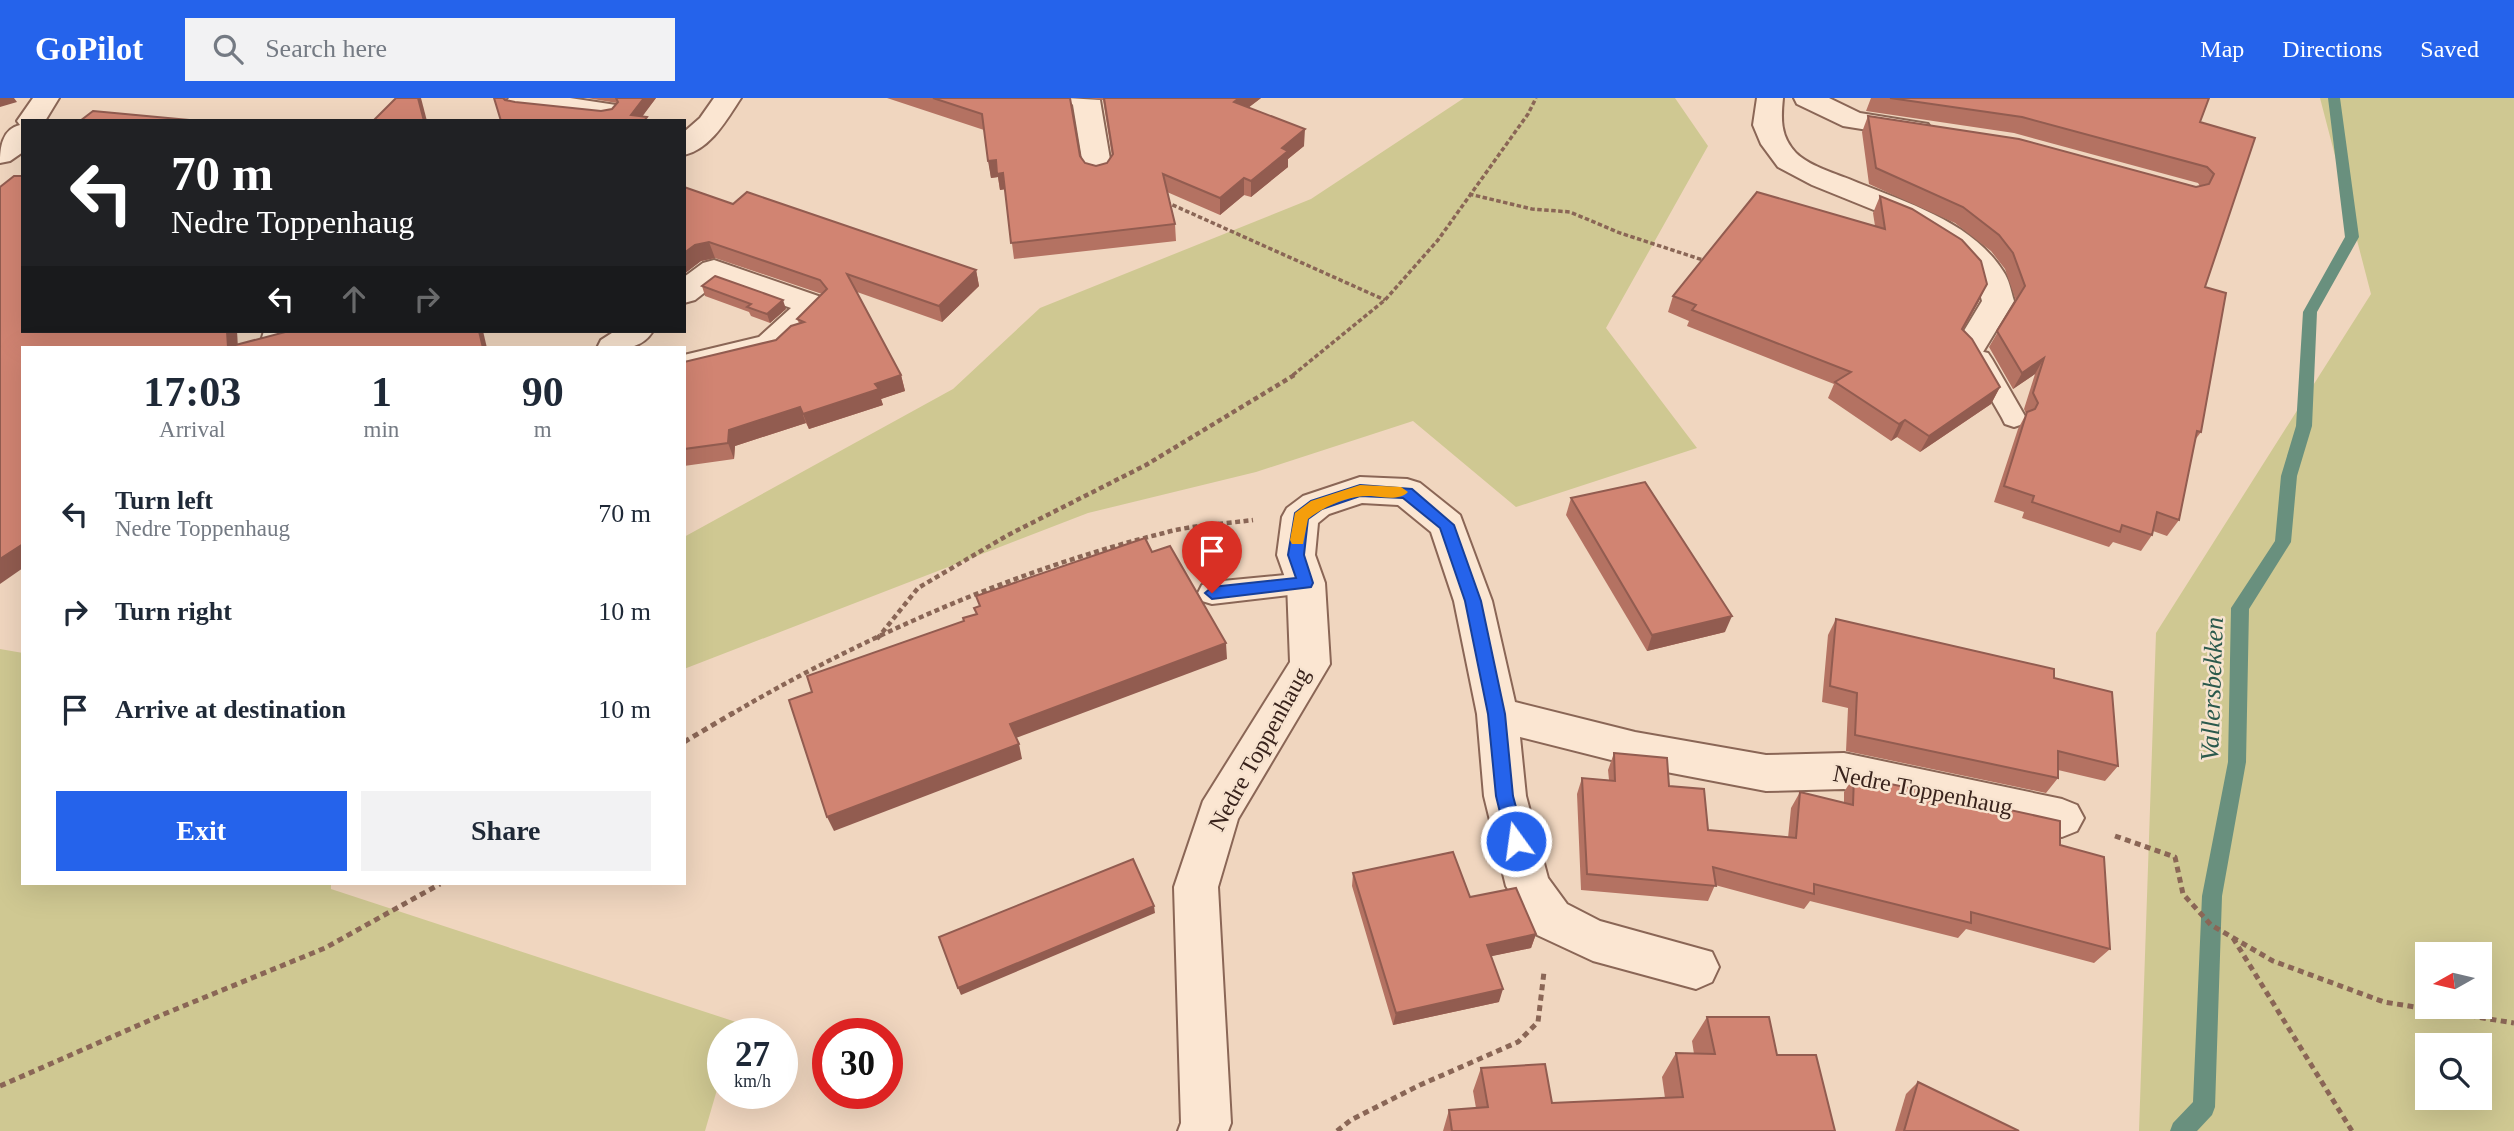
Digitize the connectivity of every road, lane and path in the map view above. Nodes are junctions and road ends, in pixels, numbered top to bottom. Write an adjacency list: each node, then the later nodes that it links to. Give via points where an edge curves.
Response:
1 (46, 98): 10 (street)
2 (523, 98): 8 (street, via 520,102)
3 (728, 98): 13 (street, via 710,124)
4 (1080, 98): 15 (street, via 1086,100)
5 (1536, 98): 16 (path)
6 (1770, 98): 21 (street, via 1767,125 1787,161 1916,217 1967,248 1990,274 1998,301)
7 (1807, 98): 11 (street, via 1853,120)
8 (554, 102): 9 (street)
9 (606, 111)
10 (33, 119)
11 (1949, 133)
12 (21, 135): 14 (street)
13 (686, 145)
14 (0, 155)
15 (1098, 171): 19 (path)
16 (1469, 194): 17 (path, via 1532,209 1570,212); 19 (path, via 1438,240)
17 (1716, 264)
18 (686, 291): 23 (street, via 714,270 813,305 770,345)
19 (1385, 300): 28 (path, via 1285,380 1146,465 1008,535 918,588)
20 (634, 333): 22 (street)
21 (1972, 344): 24 (lane)
22 (618, 346)
23 (686, 366)
24 (2014, 418)
25 (1300, 517): 26 (street, Nedre Toppenhaug, via 1296,555); 28 (path, via 1166,532 1061,563 944,607); 29 (street, via 1317,505 1360,491 1407,492 1447,525 1473,601)
26 (1306, 583): 27 (lane); 39 (street, Nedre Toppenhaug, via 1310,664 1218,814 1196,887)
27 (1212, 593)
28 (877, 639): 30 (path, via 772,690)
29 (1497, 714): 31 (street, Nedre Toppenhaug, via 1634,749 1766,773 1844,771); 35 (street, via 1504,796 1528,886 1551,919 1593,940)
30 (686, 741)
31 (2062, 818)
32 (2115, 836): 34 (path, via 2175,857 2183,894 2211,925)
33 (438, 885): 38 (path, via 325,948)
34 (2232, 938): 37 (path, via 2273,961 2384,1002); 41 (path)
35 (1696, 967)
36 (1538, 1022): 40 (path, via 1518,1042 1420,1085)
37 (2514, 1023)
38 (0, 1086)
39 (1203, 1131)
40 (1336, 1131)
41 (2351, 1131)

